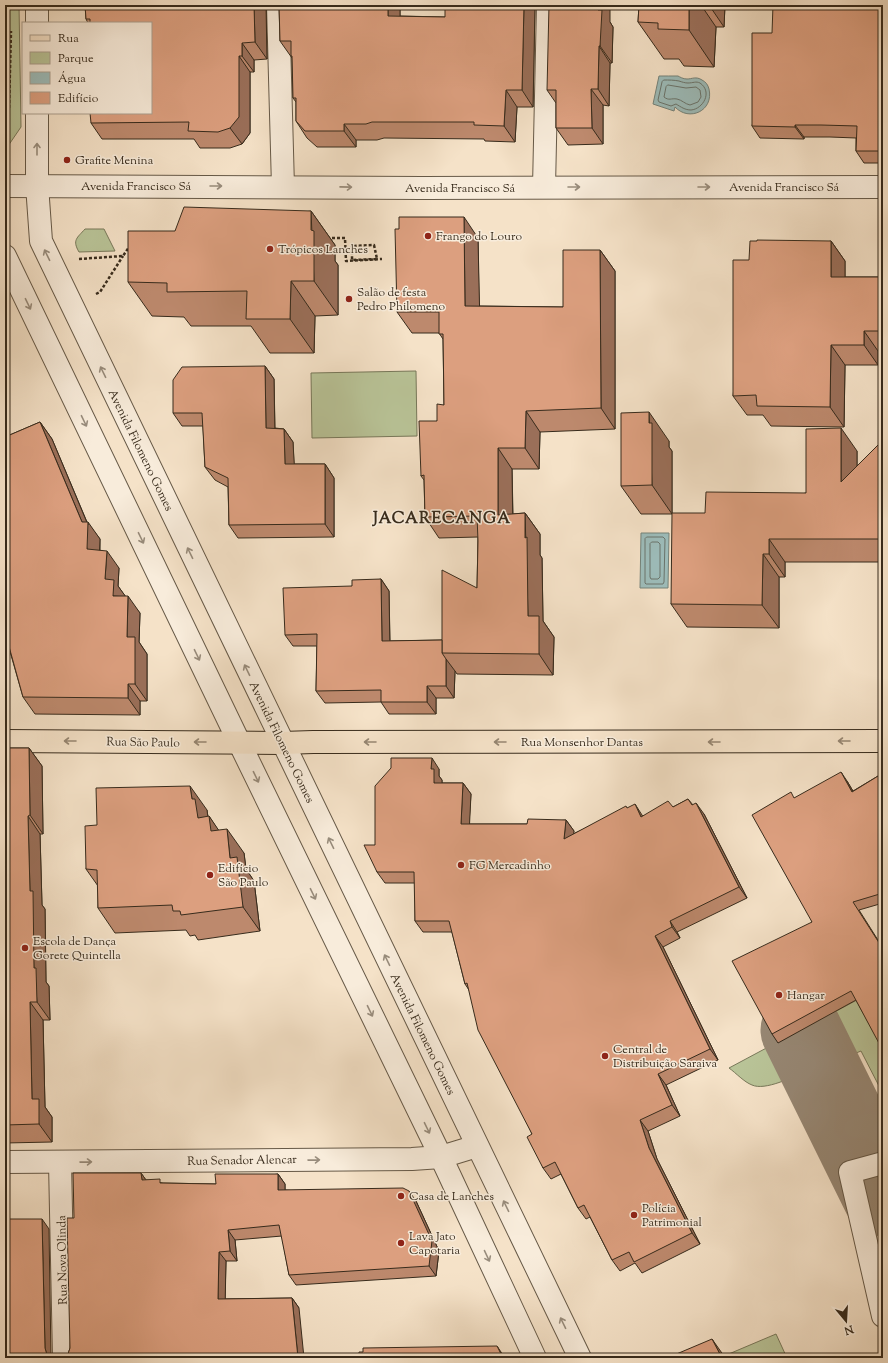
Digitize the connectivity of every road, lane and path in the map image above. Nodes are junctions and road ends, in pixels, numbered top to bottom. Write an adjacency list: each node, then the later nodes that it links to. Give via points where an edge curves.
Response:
1 (37, 5): 4 (street)
2 (278, 5): 10 (street)
3 (548, 5): 12 (street)
4 (37, 22)
5 (11, 28): 7 (path, via 9,114)
6 (37, 114): 8 (street, Avenida Filomeno Gomes, one-way to 6)
7 (5, 118)
8 (37, 185): 9 (street, Avenida Francisco Sá); 10 (street, Avenida Francisco Sá, one-way to 10); 24 (street, Avenida Filomeno Gomes, one-way to 8, via 41,241)
9 (5, 186)
10 (283, 187): 12 (street, Avenida Francisco Sá, one-way to 12)
11 (883, 187): 12 (street, Avenida Francisco Sá, one-way to 11)
12 (544, 188)
13 (322, 238): 19 (path, via 345,238 346,261)
14 (132, 244): 16 (path)
15 (5, 256): 23 (street, one-way to 23)
16 (123, 256): 17 (path); 20 (path)
17 (76, 259)
18 (377, 259): 18 (path, via 352,260 352,246 374,245)
19 (382, 259)
20 (100, 292)
21 (5, 741): 23 (main road, Rua São Paulo, one-way to 21)
22 (883, 741): 24 (main road, Rua Monsenhor Dantas, one-way to 24)
23 (239, 742): 24 (main road, Rua São Paulo); 26 (street, one-way to 26)
24 (282, 743): 25 (street, Avenida Filomeno Gomes, one-way to 24)
25 (477, 1146): 26 (street, Rua Senador Alencar); 33 (street, Avenida Filomeno Gomes, one-way to 25)
26 (441, 1157): 28 (street, Rua Senador Alencar, one-way to 26); 32 (street, one-way to 32)
27 (5, 1162): 28 (street, Rua Senador Alencar)
28 (60, 1162): 31 (street, Rua Nova Olinda)
29 (883, 1164): 30 (street, via 850,1172)
30 (883, 1316)
31 (64, 1358)
32 (535, 1358)
33 (580, 1358)

